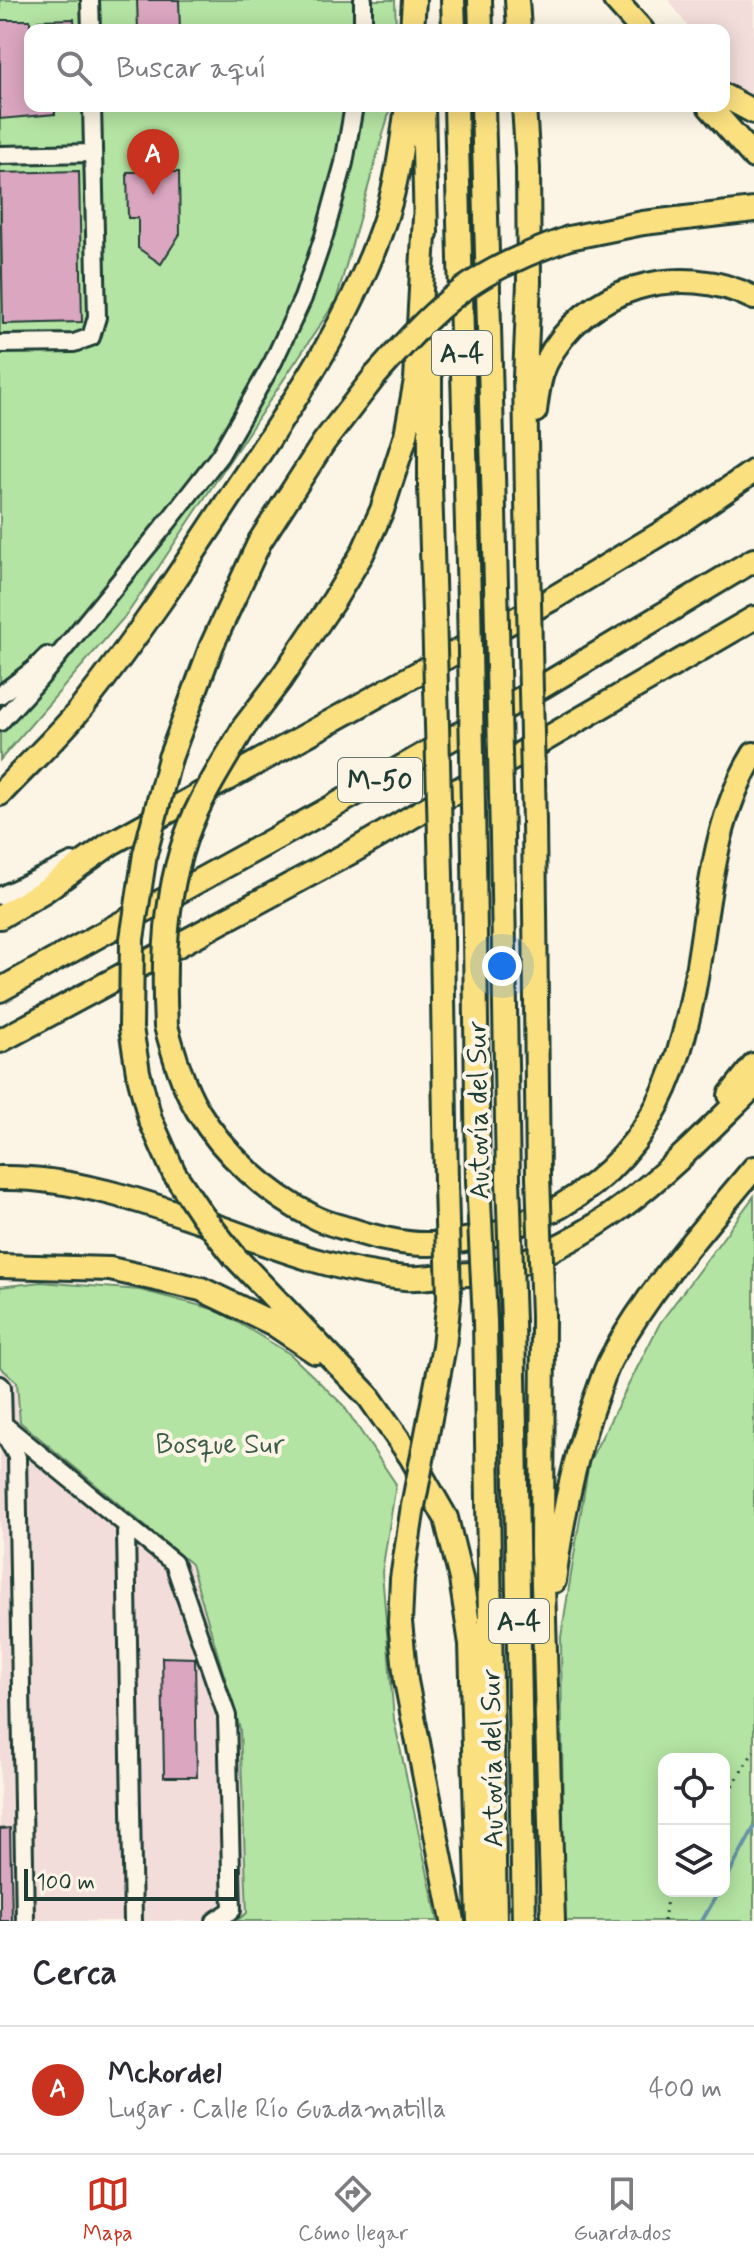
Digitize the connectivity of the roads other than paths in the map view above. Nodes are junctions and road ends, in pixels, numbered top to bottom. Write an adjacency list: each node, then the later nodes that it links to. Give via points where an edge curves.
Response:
1 (90, 0): 9 (street)
2 (363, 0): 10 (street)
3 (414, 0): 11 (highway)
4 (421, 0): 12 (highway)
5 (453, 0): 13 (highway)
6 (480, 0): 14 (highway)
7 (517, 0): 15 (highway)
8 (615, 0): 16 (highway)
9 (91, 24)
10 (363, 24)
11 (412, 24)
12 (422, 24)
13 (454, 24)
14 (481, 24)
15 (519, 24)
16 (637, 24)
17 (730, 99): 26 (highway)
18 (92, 112): 27 (street)
19 (353, 112): 38 (street, via 324,236 273,362 220,455)
20 (406, 112): 44 (highway, via 387,211 371,257 325,350 164,597 81,708)
21 (423, 112): 31 (highway)
22 (456, 112): 66 (highway, Autovía del Sur / A-4, bridge)
23 (483, 112): 67 (highway, Autovía del Sur / A-4, bridge)
24 (524, 112): 35 (highway)
25 (714, 112): 29 (highway)
26 (754, 112)
27 (93, 153): 28 (street); 33 (street, via 97,317 91,337 74,343)
28 (0, 155)
29 (754, 157)
30 (754, 210): 56 (highway, bridge, via 569,238 473,283 425,321 324,442 260,541 212,645 170,758 145,854 132,939 131,1028 150,1119 174,1173 202,1215)
31 (425, 217): 43 (highway, bridge, via 416,380 406,435 382,510 334,600 244,727 199,804 178,863 165,937 166,1026 197,1110 264,1186 313,1217 368,1236 428,1244 496,1234 561,1206 607,1173 659,1106 679,1058 724,821); 64 (highway, bridge, via 449,1298 413,1506 400,1622 406,1681)
32 (754, 298): 35 (highway, via 736,288 673,279 623,293 575,322 546,364 538,391)
33 (0, 344)
34 (754, 471): 39 (highway)
35 (527, 488): 60 (highway, bridge)
36 (754, 490): 39 (highway)
37 (754, 560): 48 (highway, M-50, via 354,795)
38 (126, 574): 41 (street, via 34,669); 42 (street)
39 (550, 600): 45 (highway)
40 (754, 618): 49 (highway, M-50, via 355,850)
41 (0, 695)
42 (0, 722)
43 (754, 754)
44 (0, 794)
45 (110, 844): 46 (street); 47 (highway)
46 (0, 896)
47 (0, 917)
48 (0, 990)
49 (0, 1041)
50 (754, 1065): 53 (highway)
51 (754, 1086): 53 (highway)
52 (754, 1168): 60 (highway, via 687,1248 610,1360 582,1435 562,1520)
53 (666, 1173): 54 (highway, via 562,1246 493,1272 408,1278 350,1270 91,1188)
54 (0, 1178)
55 (4, 1266): 56 (highway, via 110,1269 201,1289 272,1323)
56 (342, 1371): 65 (highway, via 369,1397 446,1518 471,1644)
57 (0, 1385): 58 (street)
58 (3, 1424): 59 (street); 61 (street, via 17,1457)
59 (129, 1527): 62 (street); 63 (street, via 174,1563 227,1716 232,1910)
60 (545, 1645): 68 (highway)
61 (25, 1921)
62 (133, 1921)
63 (215, 1921)
64 (453, 1921)
65 (479, 1921)
66 (495, 1921)
67 (524, 1921)
68 (553, 1921)

